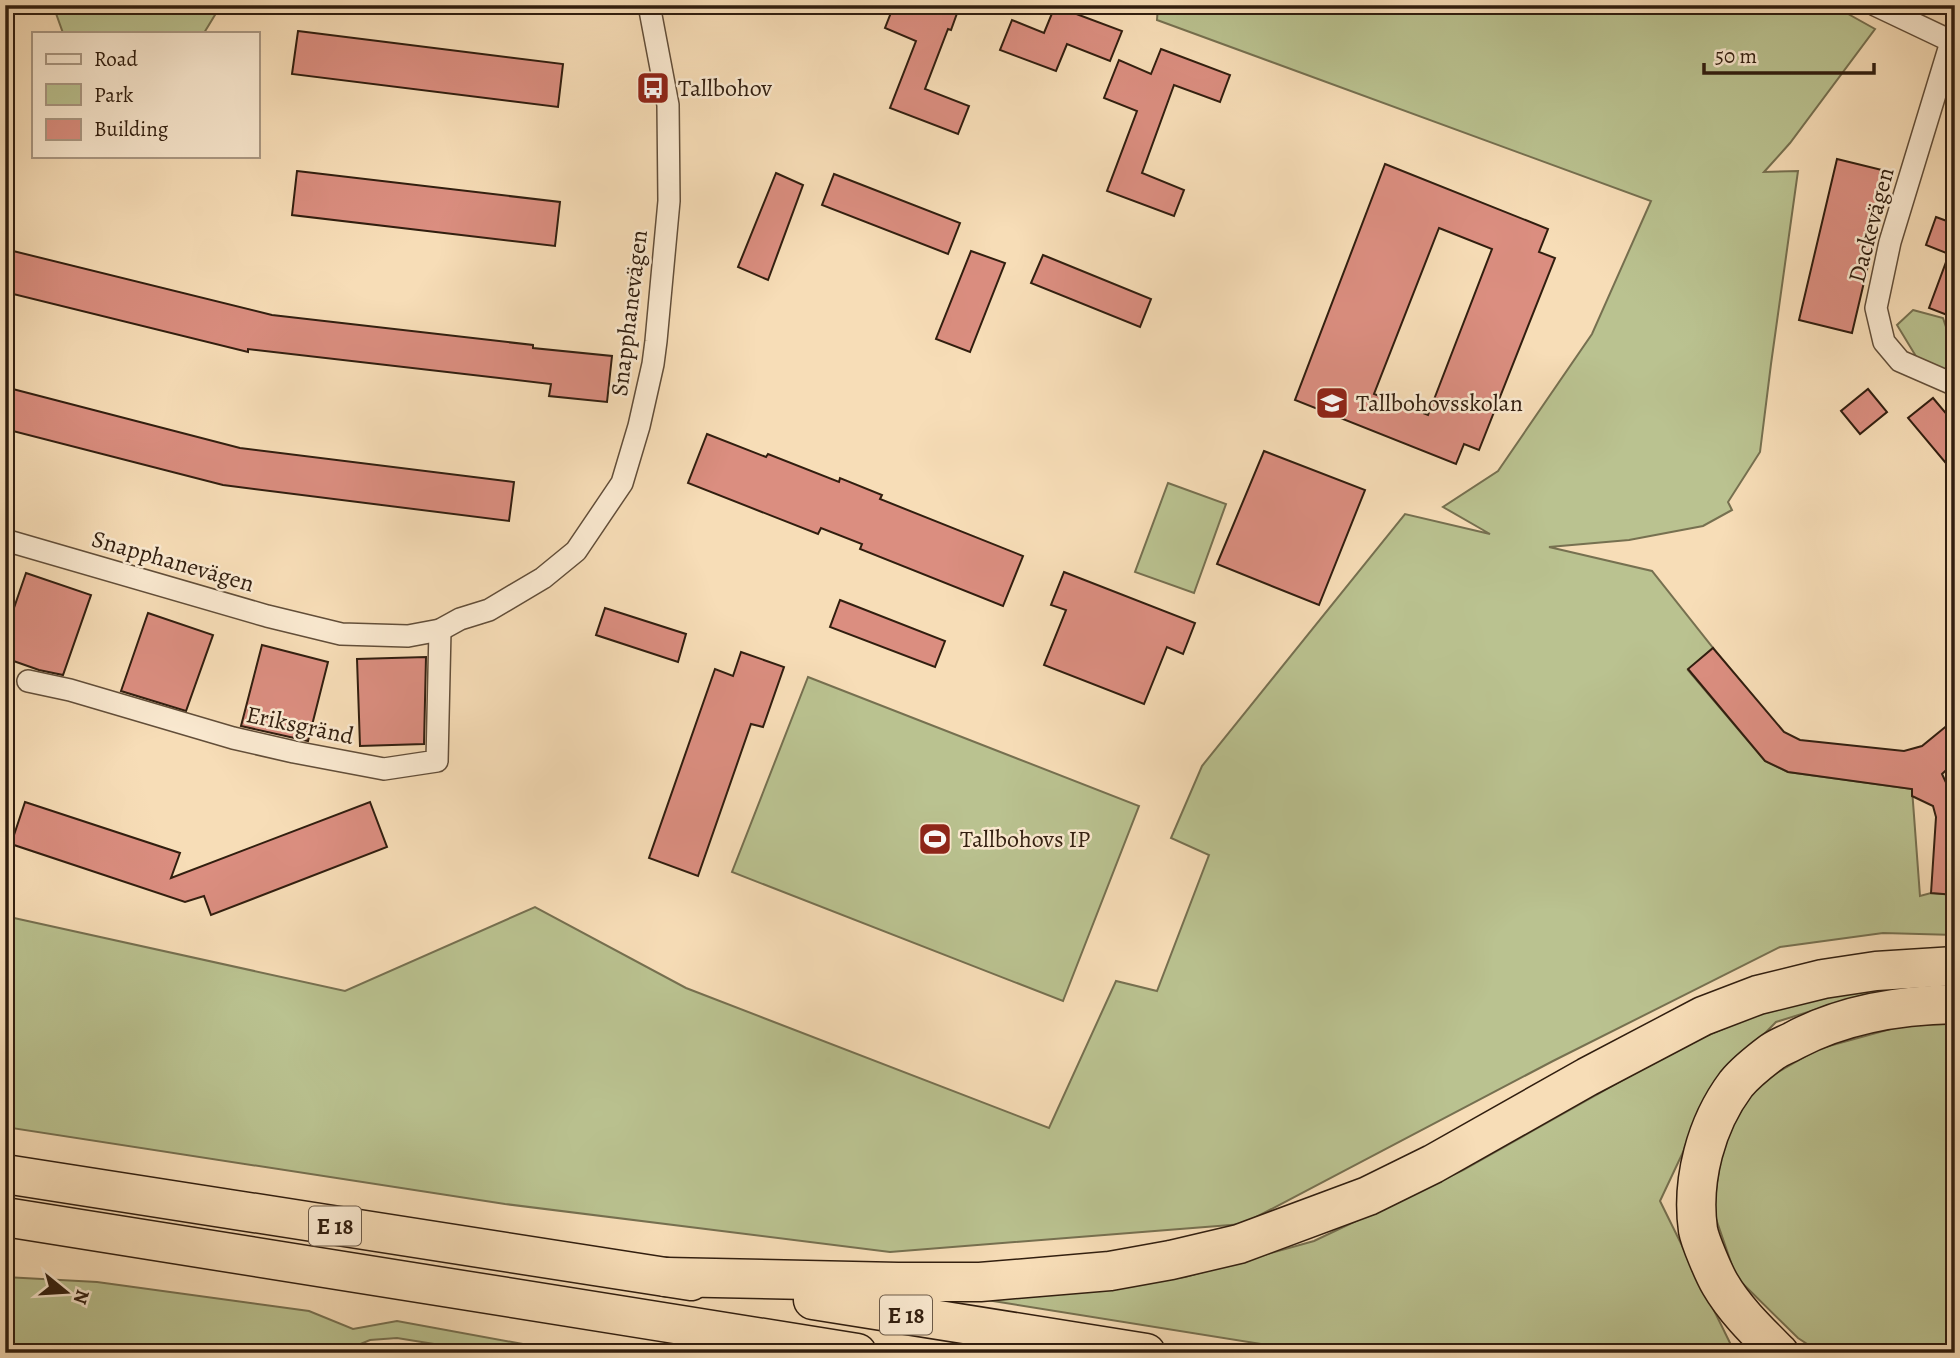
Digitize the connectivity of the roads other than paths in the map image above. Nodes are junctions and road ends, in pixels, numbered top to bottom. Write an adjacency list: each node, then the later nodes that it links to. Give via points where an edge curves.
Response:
1 (649, 5): 6 (street, Snapphanevägen, via 668,105 669,201 653,363 622,483 576,551 543,578 489,610)
2 (1875, 5): 3 (street, Dackevägen)
3 (1953, 43): 4 (street, Dackevägen, via 1890,242 1876,308 1884,342 1900,361)
4 (1955, 385)
5 (5, 540): 6 (street, Snapphanevägen, via 341,634 408,636)
6 (440, 630): 7 (street, Eriksgränd, via 437,761 384,769 233,738)
7 (28, 681)
8 (1955, 966): 12 (highway, via 1823,979 1758,995 1703,1016 1368,1196 1239,1244 1110,1271 979,1282)
9 (1955, 1004): 17 (highway, via 1873,1012 1817,1029 1773,1051 1737,1083 1715,1119 1703,1152 1697,1190 1698,1232 1720,1284 1747,1321)
10 (5, 1174): 12 (highway, E 18)
11 (5, 1217): 13 (highway, E 18)
12 (666, 1277): 16 (highway, E 18)
13 (646, 1318): 14 (highway); 15 (highway, E 18)
14 (752, 1353)
15 (857, 1353)
16 (1146, 1353)
17 (1779, 1353)

